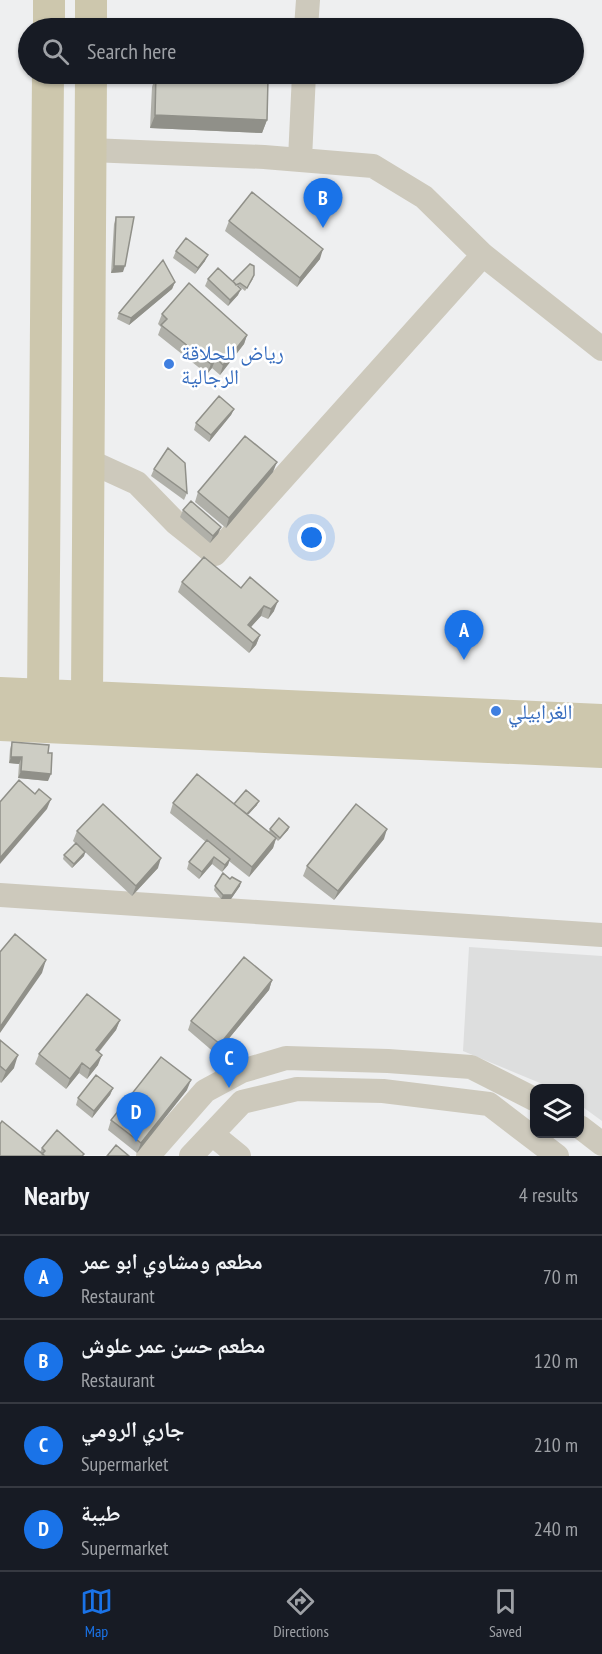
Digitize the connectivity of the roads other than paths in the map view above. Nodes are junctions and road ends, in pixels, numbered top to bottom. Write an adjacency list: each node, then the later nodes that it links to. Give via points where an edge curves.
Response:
1 (49, 0): 4 (main road)
2 (91, 0): 5 (main road)
3 (308, 0): 6 (street)
4 (49, 18)
5 (91, 18)
6 (307, 18)
7 (48, 84): 16 (main road)
8 (91, 84): 10 (main road)
9 (304, 84): 11 (street)
10 (90, 150): 11 (street); 14 (main road)
11 (300, 159): 12 (street, via 373,166 424,197)
12 (483, 255): 13 (street); 14 (street, via 215,554 176,523 137,483)
13 (602, 349)
14 (89, 461): 17 (main road)
15 (0, 693): 16 (main road)
16 (43, 695): 17 (main road)
17 (87, 697): 18 (main road)
18 (602, 720)
19 (0, 725): 20 (main road)
20 (602, 752)
21 (0, 895): 22 (street)
22 (602, 935)
23 (530, 1097): 27 (street, via 471,1067 286,1058 242,1071 205,1091)
24 (584, 1131): 26 (street)
25 (212, 1134): 28 (street); 29 (street); 30 (street, via 242,1102 297,1089 383,1091 489,1104)
26 (602, 1144)
27 (148, 1156)
28 (191, 1156)
29 (239, 1156)
30 (557, 1156)

